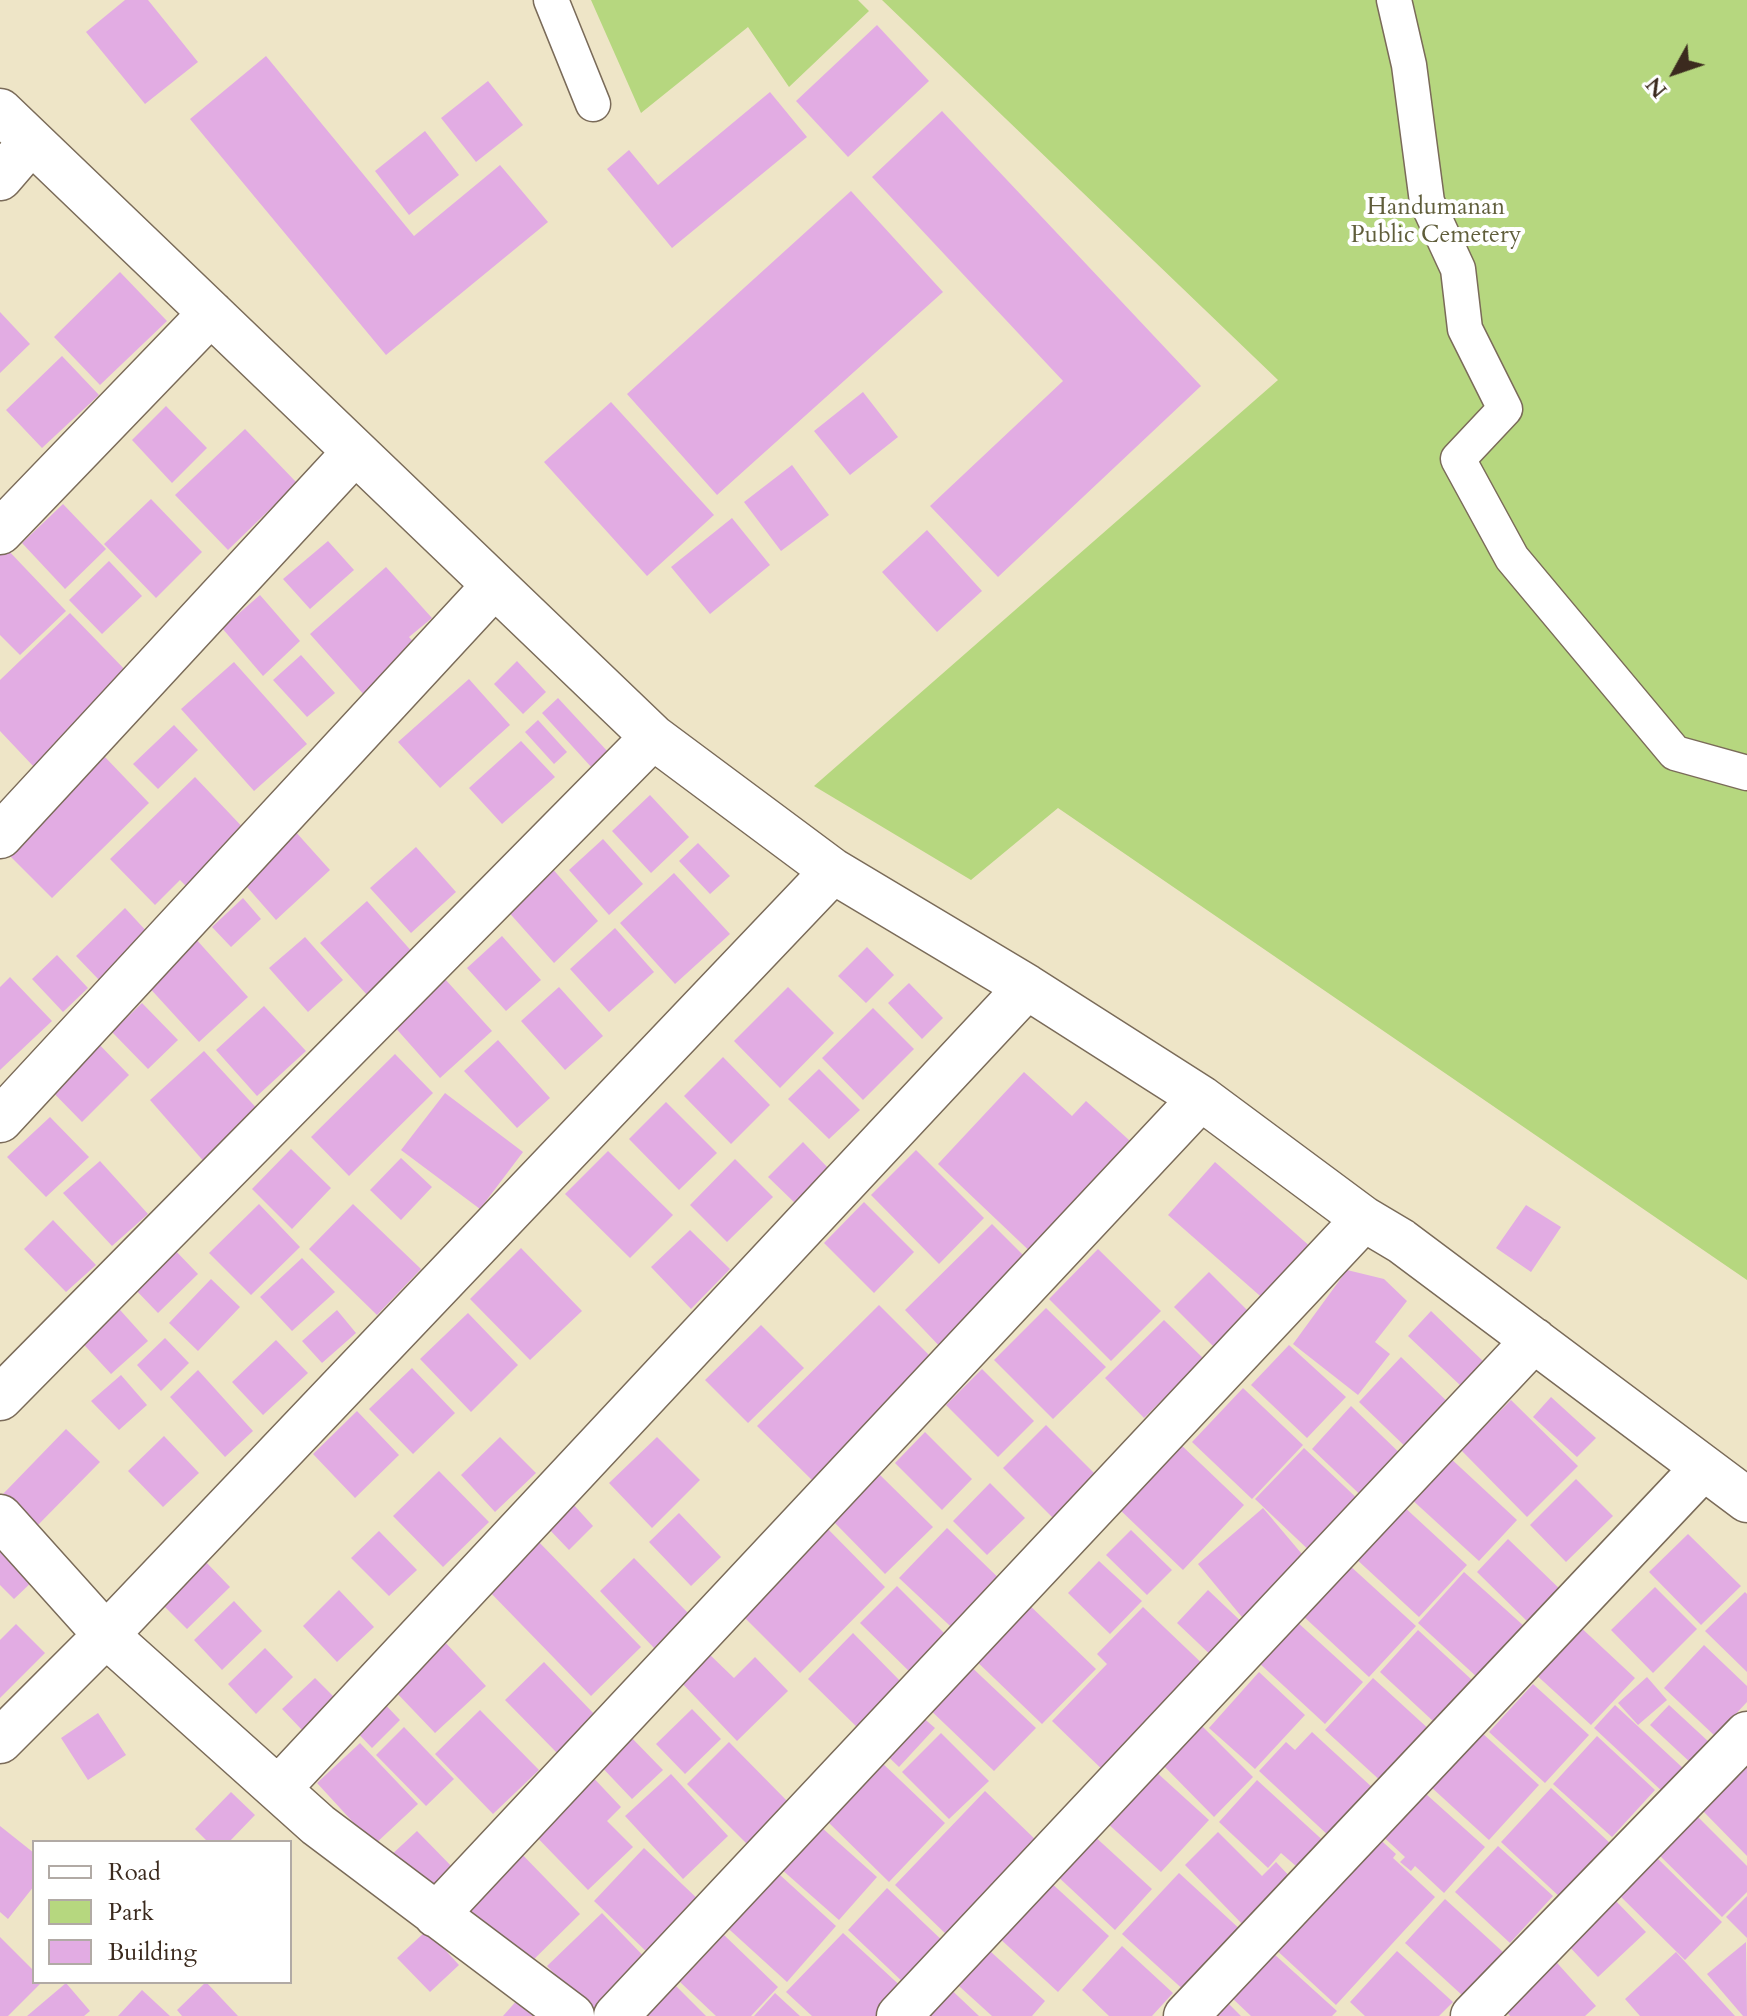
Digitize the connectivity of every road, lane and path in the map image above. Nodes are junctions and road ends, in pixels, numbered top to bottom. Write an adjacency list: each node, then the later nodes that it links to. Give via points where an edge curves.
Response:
1 (551, 0): 3 (lane)
2 (1394, 0): 12 (lane, via 1409,65 1427,202 1458,269 1465,329 1505,409 1458,459 1512,558 1675,753)
3 (593, 104)
4 (0, 111): 5 (street)
5 (31, 142): 6 (street); 7 (street)
6 (0, 178)
7 (211, 313): 8 (street); 9 (street)
8 (355, 452): 10 (street); 13 (street)
9 (0, 532)
10 (494, 586): 11 (street); 17 (street)
11 (653, 737): 14 (street); 20 (street)
12 (1747, 773)
13 (0, 836)
14 (833, 871): 15 (street); 24 (street)
15 (1027, 987): 16 (street); 27 (street)
16 (1201, 1098): 18 (street); 28 (street)
17 (0, 1120)
18 (1364, 1219): 19 (street); 30 (street)
19 (1534, 1340): 21 (street); 31 (street)
20 (0, 1398)
21 (1703, 1468): 22 (street); 32 (street)
22 (1747, 1500)
23 (0, 1517): 24 (street)
24 (106, 1635): 26 (street); 27 (street)
25 (1747, 1734): 33 (street)
26 (0, 1741)
27 (278, 1789): 28 (street)
28 (436, 1915): 29 (street)
29 (572, 2016)
30 (616, 2016)
31 (899, 2016)
32 (1186, 2016)
33 (1473, 2016)

